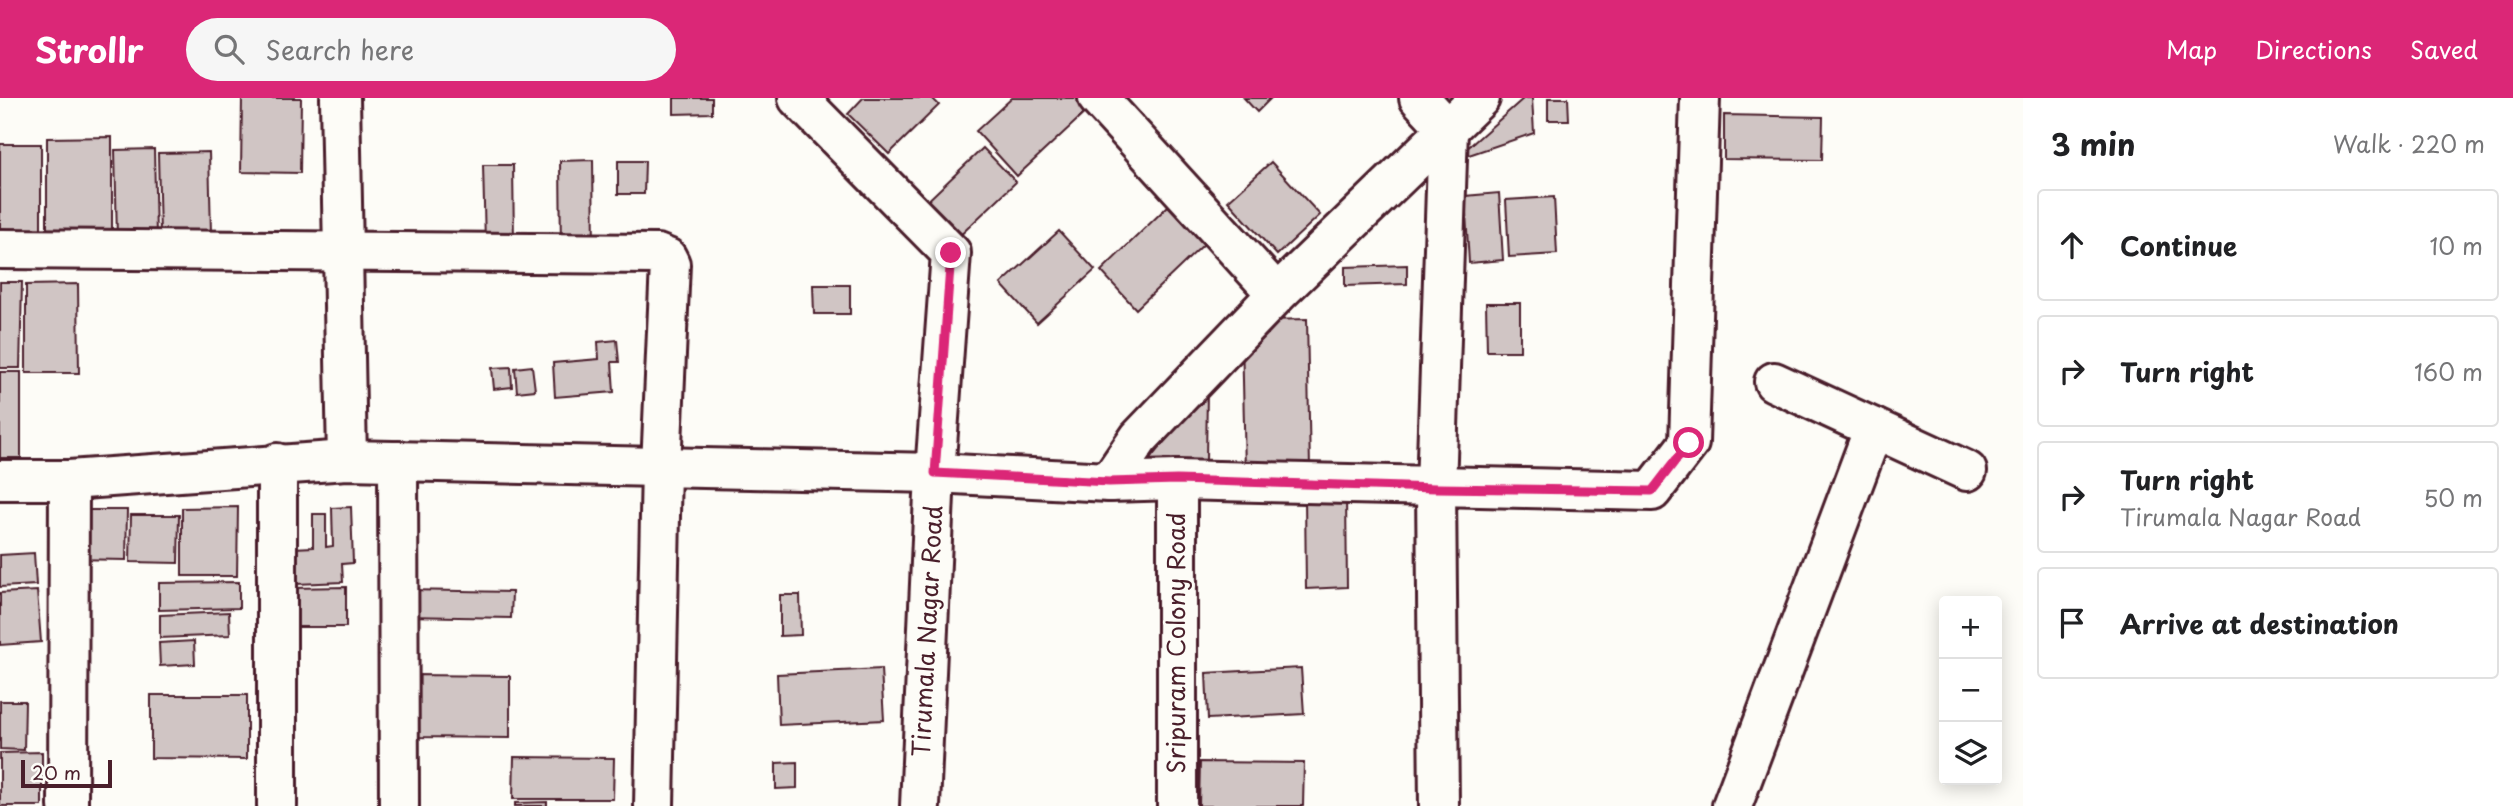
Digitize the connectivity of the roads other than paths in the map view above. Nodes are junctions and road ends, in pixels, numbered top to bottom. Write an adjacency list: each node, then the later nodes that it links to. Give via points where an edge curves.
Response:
1 (340, 98): 9 (street)
2 (1098, 98): 10 (street)
3 (1419, 98): 7 (street)
4 (1480, 98): 7 (street)
5 (1700, 98): 23 (street, via 1689,443 1652,491)
6 (820, 105): 18 (street, Tirumala Nagar Road, via 951,253)
7 (1448, 129): 10 (street); 23 (street)
8 (0, 250): 9 (street)
9 (344, 250): 13 (street); 16 (street, via 665,256 670,264)
10 (1277, 294): 22 (street, via 1139,438)
11 (1774, 382): 12 (street)
12 (1874, 428): 17 (street); 31 (street)
13 (347, 460): 14 (street); 15 (street)
14 (398, 461): 16 (street); 26 (street)
15 (277, 463): 20 (street); 25 (street)
16 (661, 467): 18 (street); 27 (street)
17 (1967, 471)
18 (935, 473): 22 (street); 28 (street, Tirumala Nagar Road)
19 (0, 480): 20 (street)
20 (69, 480): 24 (street)
21 (1177, 480): 22 (street); 23 (street); 29 (street, Sripuram Colony Road)
22 (1109, 482)
23 (1436, 488): 30 (street)
24 (68, 806)
25 (277, 806)
26 (399, 806)
27 (654, 806)
28 (919, 806)
29 (1177, 806)
30 (1439, 806)
31 (1732, 806)

